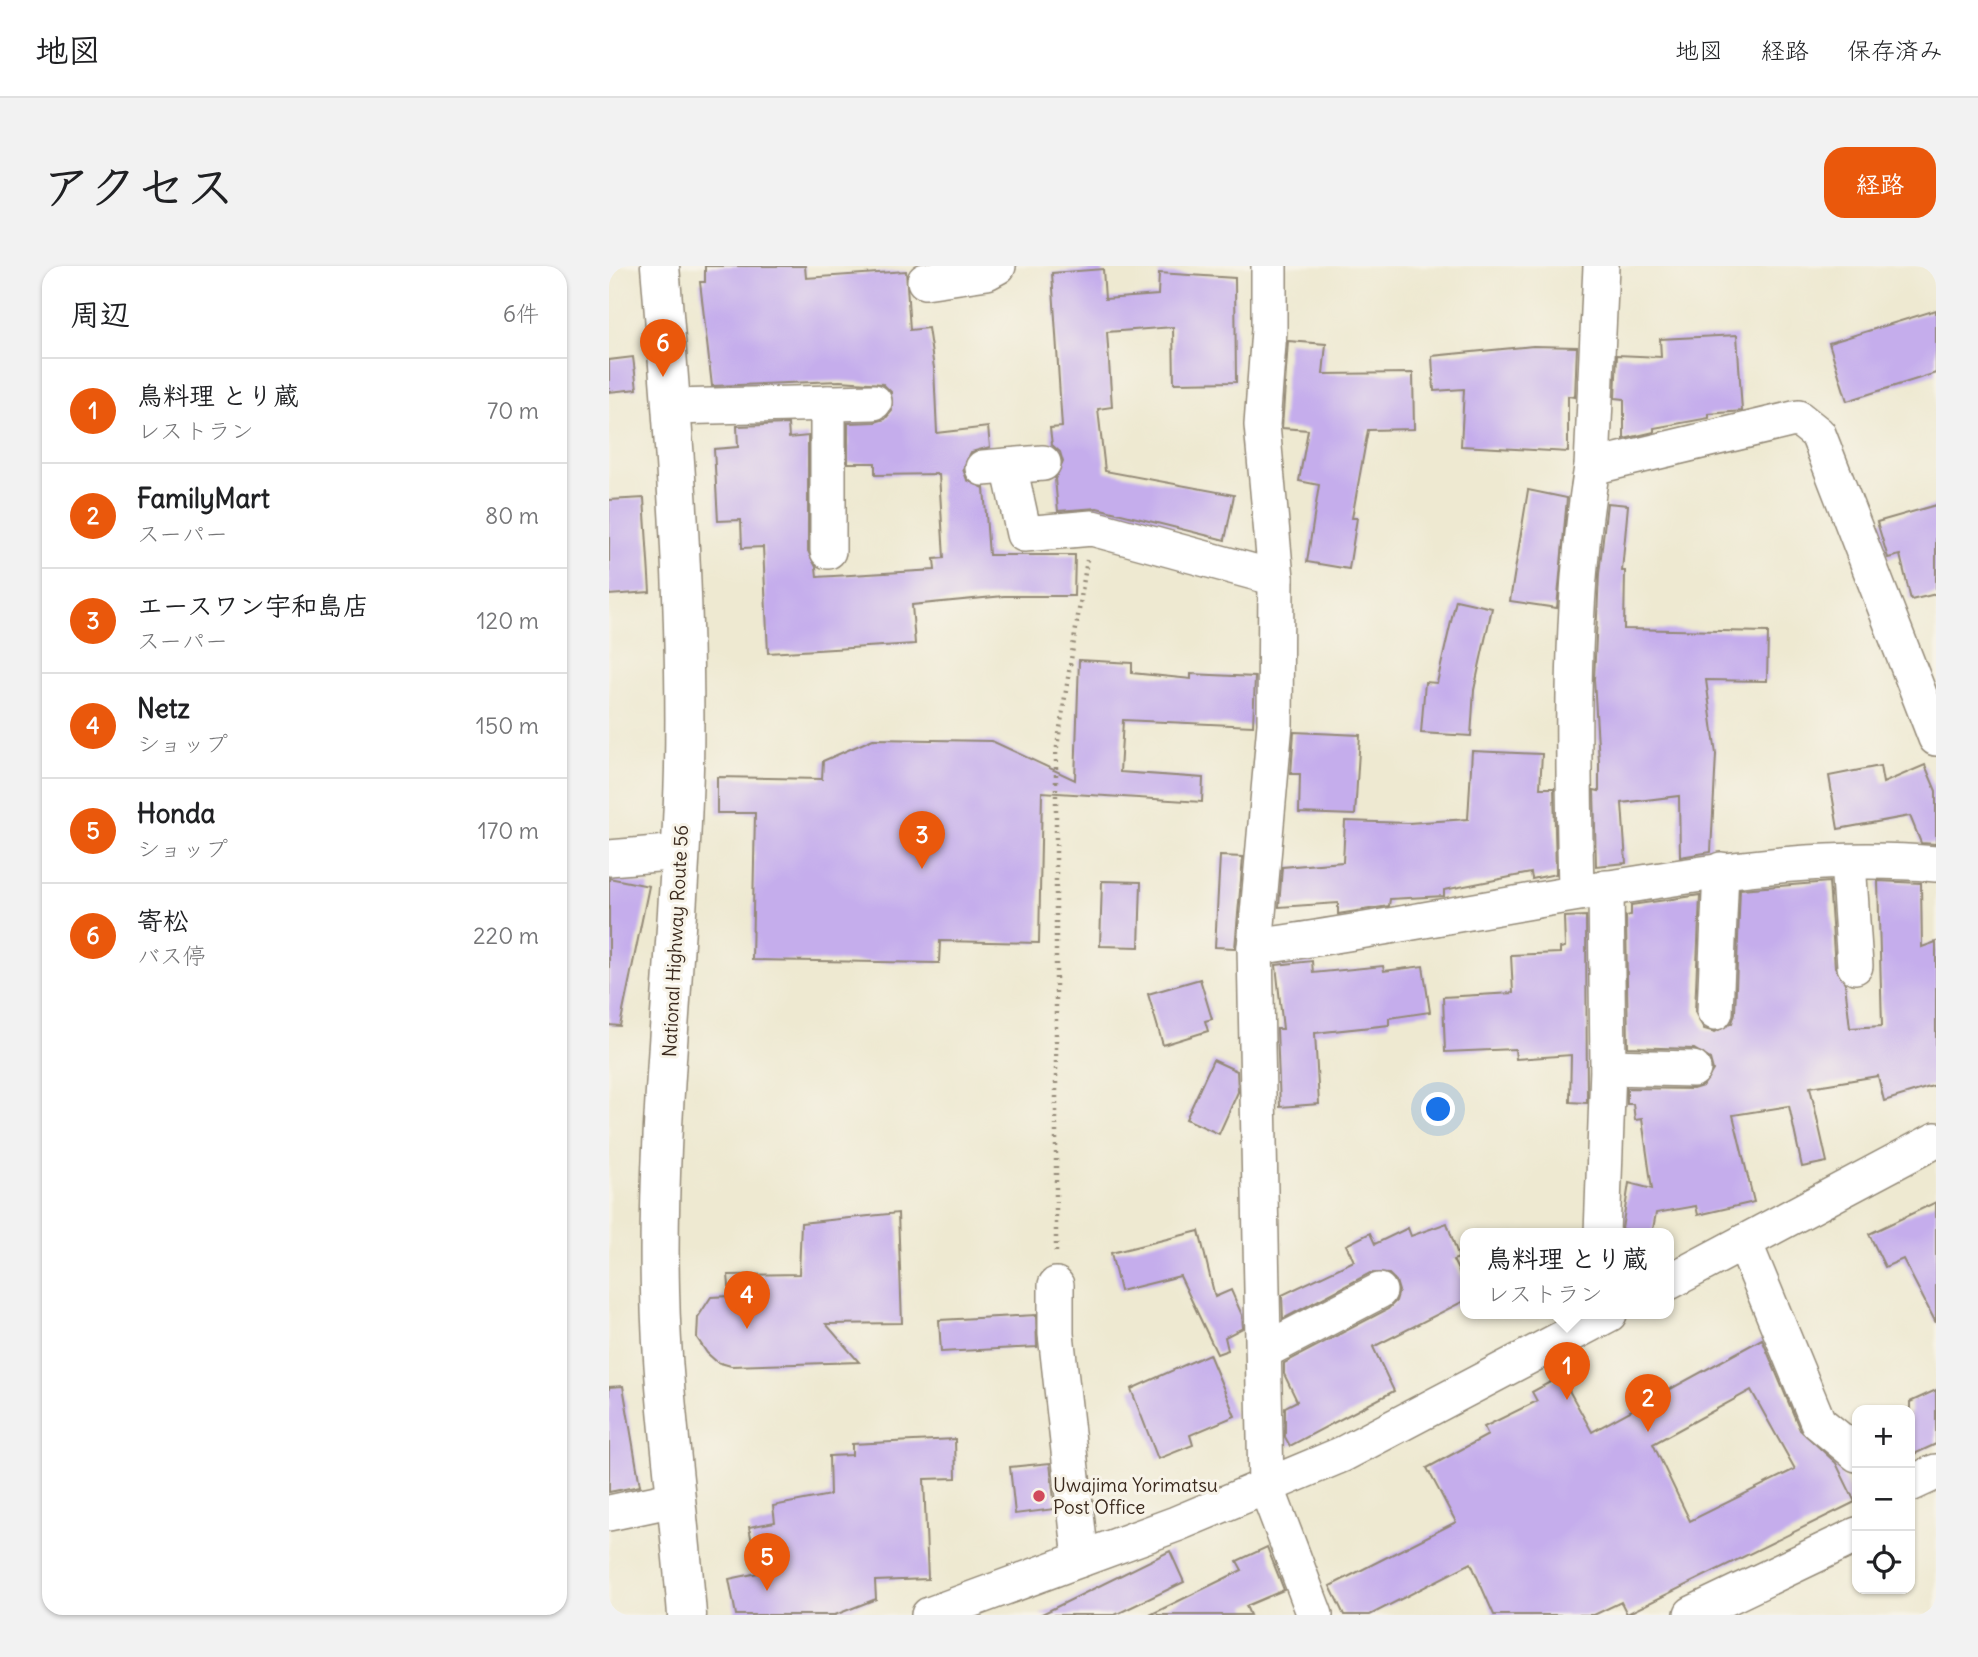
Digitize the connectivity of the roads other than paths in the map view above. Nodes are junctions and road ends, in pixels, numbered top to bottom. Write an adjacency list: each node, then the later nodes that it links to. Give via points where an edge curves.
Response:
1 (660, 266): 8 (highway, National Highway Route 56)
2 (998, 266): 5 (street)
3 (1269, 266): 12 (street, via 1262,425)
4 (1601, 266): 10 (street)
5 (925, 281)
6 (874, 402): 7 (street)
7 (828, 403): 8 (street); 11 (street)
8 (672, 407): 14 (highway, National Highway Route 56, via 681,562)
9 (1043, 463): 12 (street, via 996,467 1024,534 1092,528)
10 (1592, 467): 13 (street, via 1798,418 1818,434); 19 (street, via 1583,523 1575,689)
11 (828, 551)
12 (1276, 578): 20 (street, via 1275,724)
13 (1936, 738)
14 (681, 852): 15 (street); 37 (highway, National Highway Route 56, via 660,1289)
15 (609, 858)
16 (1848, 862): 17 (street); 18 (street); 21 (street)
17 (1936, 864)
18 (1721, 870): 19 (street); 22 (street)
19 (1591, 890): 20 (street); 23 (street)
20 (1255, 947): 32 (street)
21 (1855, 966)
22 (1715, 1012)
23 (1608, 1068): 24 (street); 26 (street)
24 (1693, 1069)
25 (1936, 1140): 27 (street)
26 (1602, 1228)
27 (1744, 1242): 28 (street); 33 (street, via 1818,1422)
28 (1674, 1279)
29 (1056, 1285): 40 (street, via 1056,1334)
30 (1380, 1291): 32 (street)
31 (1599, 1319): 36 (street, via 1343,1454)
32 (1264, 1351): 36 (street)
33 (1852, 1450)
34 (1936, 1472): 35 (street)
35 (1915, 1482)
36 (1266, 1486): 40 (street); 44 (street)
37 (675, 1499): 38 (street); 42 (highway, National Highway Route 56)
38 (609, 1513)
39 (1852, 1537): 41 (street)
40 (1081, 1559): 43 (street)
41 (1692, 1614)
42 (687, 1615)
43 (929, 1615)
44 (1315, 1615)

